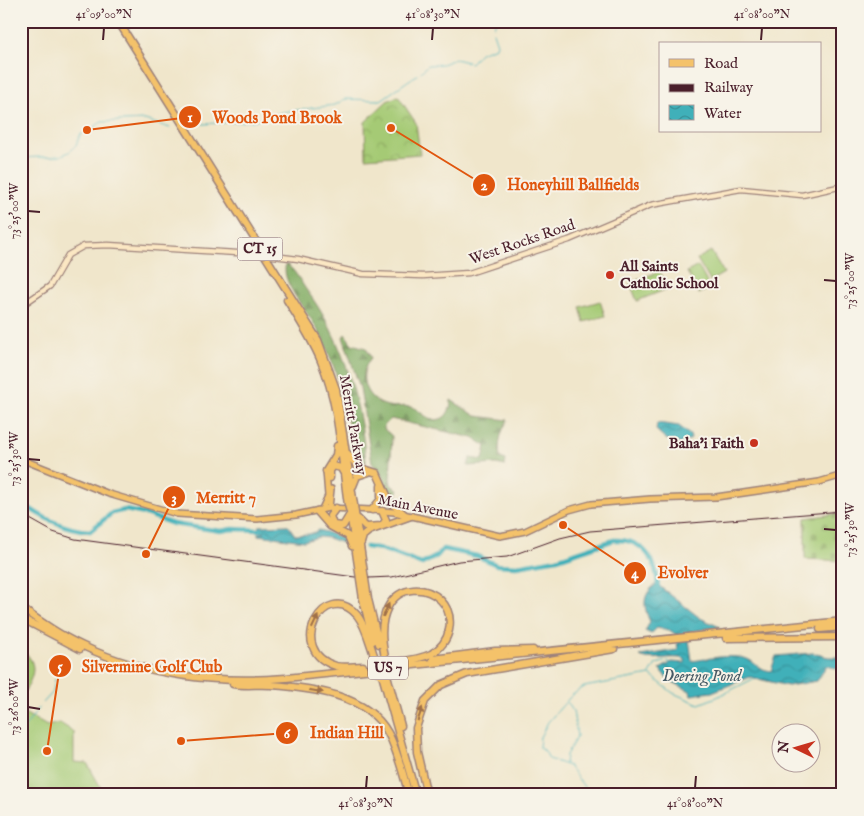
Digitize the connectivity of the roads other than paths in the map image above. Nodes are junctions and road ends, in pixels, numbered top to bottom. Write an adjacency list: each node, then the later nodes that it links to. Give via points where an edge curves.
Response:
1 (113, 21): 5 (highway, Merritt Parkway / CT 15, via 307,332 328,379)
2 (118, 21): 6 (highway, Merritt Parkway / CT 15, via 318,340 336,389)
3 (843, 186): 4 (main road, West Rocks Road, bridge, via 802,195 741,190 651,205 569,240 469,274 363,274 266,255 88,245 71,253 50,286)
4 (21, 306)
5 (336, 418): 8 (highway, via 337,450); 10 (highway, Merritt Parkway / CT 15)
6 (344, 442): 12 (highway, Merritt Parkway / CT 15); 18 (highway, via 351,460 358,467 377,473 390,502)
7 (21, 459): 15 (main road, Main Avenue, via 108,494 173,513 265,519)
8 (326, 470): 15 (main road, via 328,496)
9 (843, 475): 19 (main road, Main Avenue, via 819,482 716,497 591,504 569,510 525,531 500,536)
10 (344, 476): 11 (highway, via 341,468 336,466 330,470); 14 (highway, Merritt Parkway / CT 15)
11 (330, 478): 13 (main road)
12 (353, 495): 14 (highway, Merritt Parkway / CT 15); 16 (highway, via 356,476 367,472 375,475 382,496)
13 (333, 508): 14 (highway, via 329,518 335,526 346,523); 15 (main road, Main Avenue); 16 (main road, Main Avenue)
14 (352, 509): 17 (highway, via 361,524 370,528 384,524 386,517); 20 (highway, Merritt Parkway / CT 15); 21 (highway, Merritt Parkway / CT 15)
15 (319, 510): 21 (highway, via 330,526 350,538)
16 (372, 510): 17 (main road, Main Avenue)
17 (382, 511): 18 (main road, Main Avenue)
18 (404, 514): 19 (main road, Main Avenue)
19 (411, 516): 20 (highway, via 366,532 362,539)
20 (362, 557): 34 (highway, Merritt Parkway / CT 15)
21 (358, 565): 34 (highway, Merritt Parkway / CT 15, via 364,608)
22 (21, 608): 37 (highway, US 7, via 71,640 106,656 156,670)
23 (843, 617): 27 (highway)
24 (21, 618): 38 (highway, US 7, via 63,642 123,665 169,677)
25 (843, 621): 27 (highway)
26 (843, 627): 27 (highway)
27 (789, 631): 28 (highway); 28 (highway); 29 (highway)
28 (776, 633): 30 (highway); 30 (highway)
29 (843, 637)
30 (691, 640): 31 (highway)
31 (672, 642): 32 (highway); 32 (highway)
32 (580, 651): 33 (highway)
33 (569, 652): 34 (highway, via 495,651); 37 (highway, US 7, via 279,679); 38 (highway, US 7, via 285,682); 41 (highway, one-way to 33, via 416,742 418,716 428,698 441,685 464,675)
34 (380, 659): 34 (highway, one-way to 34, via 381,624 392,599 416,589 438,598 447,610 449,623 447,636 440,647 423,656); 35 (highway); 35 (highway, one-way to 34, via 336,666 317,653 311,628 323,610 338,606 354,612); 36 (highway, bridge); 36 (highway, bridge)
35 (363, 666): 37 (highway, via 252,678)
36 (385, 675): 40 (highway)
37 (207, 678)
38 (233, 684): 39 (highway, one-way to 39, via 312,690 341,697 373,714 385,727)
39 (409, 795)
40 (418, 795)
41 (427, 795)

